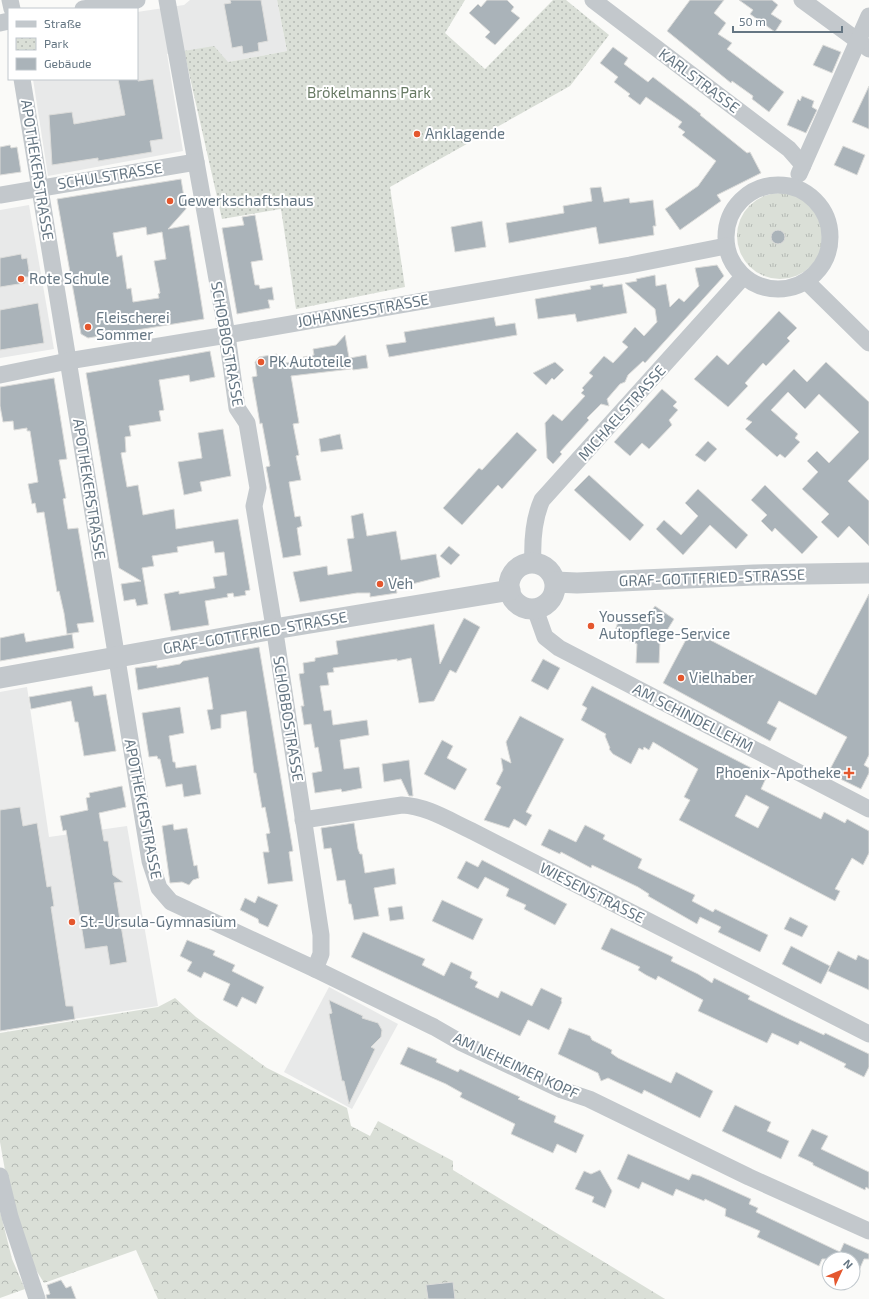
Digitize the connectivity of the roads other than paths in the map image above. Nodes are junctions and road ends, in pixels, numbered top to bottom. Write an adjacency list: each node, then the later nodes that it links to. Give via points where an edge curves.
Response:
1 (137, 0): 5 (street)
2 (167, 0): 9 (street, SCHOBBOSTRASSE)
3 (593, 0): 10 (street, KARLSTRASSE, via 789,149)
4 (802, 0): 7 (street)
5 (89, 8)
6 (869, 16): 7 (street)
7 (864, 45): 10 (street)
8 (22, 80): 11 (street, APOTHEKERSTRASSE)
9 (196, 162): 11 (street, SCHULSTRASSE); 17 (street, SCHOBBOSTRASSE)
10 (803, 165): 12 (street)
11 (39, 188): 13 (street, SCHULSTRASSE); 19 (street, APOTHEKERSTRASSE)
12 (794, 188): 14 (street, via 779,185 764,187 749,194 738,204 730,217); 16 (street, via 810,196 820,207 827,219 830,233 830,247 822,267)
13 (0, 195)
14 (726, 246): 15 (street, via 734,266); 17 (street, JOHANNESSTRASSE)
15 (743, 277): 16 (street, via 756,285 770,289 787,289); 21 (street, MICHAELSTRASSE, via 542,500 536,515)
16 (806, 282): 18 (street)
17 (227, 335): 19 (street, JOHANNESSTRASSE); 26 (street, SCHOBBOSTRASSE, via 237,408 247,423 258,488 254,506)
18 (869, 343)
19 (68, 361): 20 (street, JOHANNESSTRASSE); 27 (street, APOTHEKERSTRASSE)
20 (0, 375)
21 (533, 562): 23 (street, via 547,568 553,574); 24 (street, via 520,566 515,571 509,583)
22 (869, 574): 23 (street, GRAF-GOTTFRIED-STRASSE)
23 (555, 582): 25 (street, via 551,600)
24 (510, 590): 25 (street, via 522,606); 26 (street, GRAF-GOTTFRIED-STRASSE)
25 (535, 609): 29 (street, AM SCHINDELLEHM, via 545,637 559,648)
26 (274, 629): 27 (street, GRAF-GOTTFRIED-STRASSE); 30 (street, SCHOBBOSTRASSE)
27 (116, 657): 28 (street, GRAF-GOTTFRIED-STRASSE); 31 (street, APOTHEKERSTRASSE, via 150,860 155,880)
28 (0, 678)
29 (869, 809)
30 (303, 820): 32 (street, SCHOBBOSTRASSE, via 321,935 321,954); 33 (street, WIESENSTRASSE, via 402,805 425,809)
31 (165, 897): 32 (street, AM NEHEIMER KOPF)
32 (315, 969): 36 (street, AM NEHEIMER KOPF, via 460,1042 562,1090 589,1099 749,1177)
33 (869, 1034)
34 (0, 1176): 35 (street)
35 (5, 1222): 37 (street)
36 (869, 1231)
37 (37, 1299)

